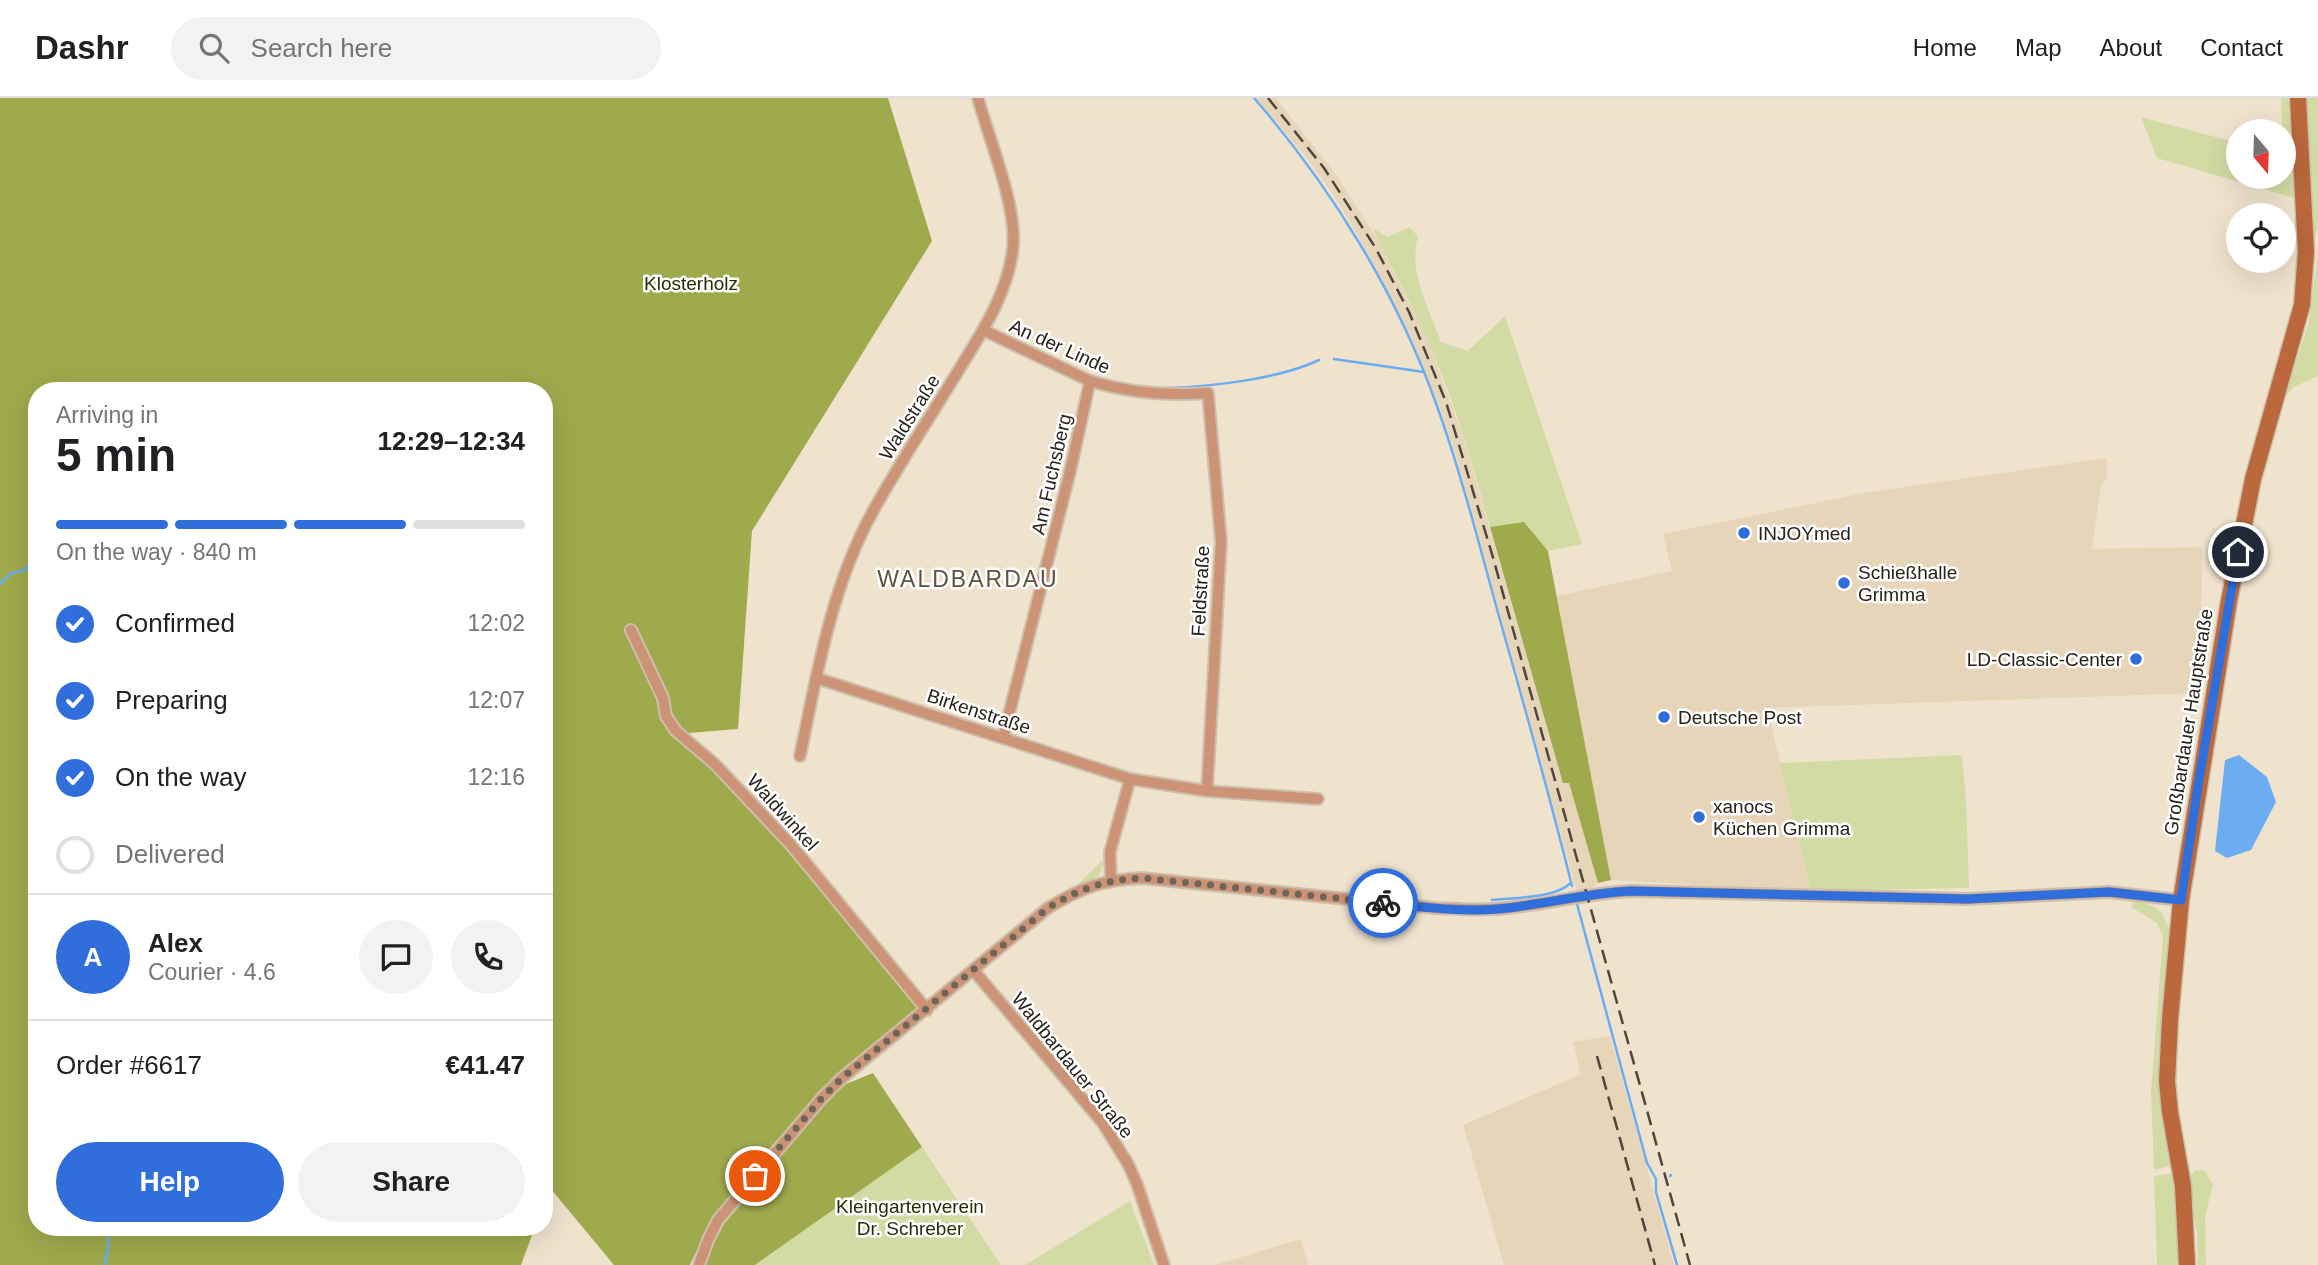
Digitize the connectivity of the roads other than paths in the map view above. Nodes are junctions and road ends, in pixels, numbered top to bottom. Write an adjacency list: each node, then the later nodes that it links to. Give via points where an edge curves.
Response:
1 (978, 98): 3 (street, Waldstraße, via 1013,231 1009,272)
2 (2298, 98): 14 (main road, Großbardauer Hauptstraße, via 2306,252 2302,305 2253,479)
3 (983, 330): 4 (street, An der Linde); 7 (street, Waldstraße, via 861,534 830,619)
4 (1090, 382): 5 (street, An der Linde, via 1146,393); 8 (street, Am Fuchsberg)
5 (1208, 393): 11 (street, Feldstraße, via 1221,541)
6 (631, 630): 16 (street, Waldwinkel, via 676,731 715,764 792,846)
7 (816, 678): 8 (street, Birkenstraße); 9 (street, Waldstraße)
8 (1003, 738): 10 (street, Birkenstraße)
9 (800, 757)
10 (1130, 779): 11 (street, Birkenstraße); 13 (street, via 1110,852)
11 (1207, 791): 12 (street, Birkenstraße)
12 (1318, 799)
13 (1111, 880): 14 (street, via 1142,878 1481,910 1631,891 1967,899 2109,892); 15 (street, via 1073,892 1048,908)
14 (2181, 900): 19 (main road, Großbardauer Hauptstraße, via 2167,1082 2183,1186)
15 (974, 971): 16 (street); 18 (street, Waldbardauer Straße, via 1102,1122 1138,1184)
16 (927, 1010): 17 (street, via 822,1098 718,1220)
17 (699, 1265)
18 (1164, 1265)
19 (2187, 1265)

